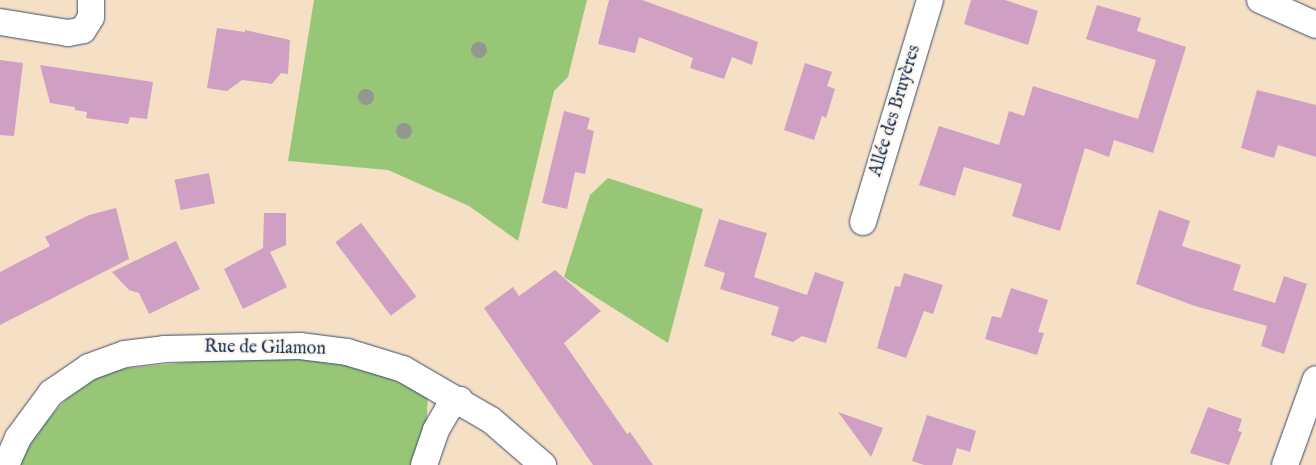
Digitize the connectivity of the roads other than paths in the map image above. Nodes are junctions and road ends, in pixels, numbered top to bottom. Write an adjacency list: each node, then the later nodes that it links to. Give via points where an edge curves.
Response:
1 (91, 0): 4 (street, via 91,16 82,30 68,33)
2 (930, 0): 6 (street, Allée des Bruyères)
3 (1260, 0): 5 (street)
4 (0, 22)
5 (1316, 25)
6 (863, 222)
7 (1316, 379): 12 (street)
8 (460, 400): 9 (street, Rue de Gilamon, via 403,369 347,352 300,346 202,347 125,354 89,367 51,393 18,438); 10 (street, via 448,409 436,430); 11 (street, Rue de Gilamon, via 491,420)
9 (6, 465)
10 (424, 465)
11 (543, 465)
12 (1285, 465)

